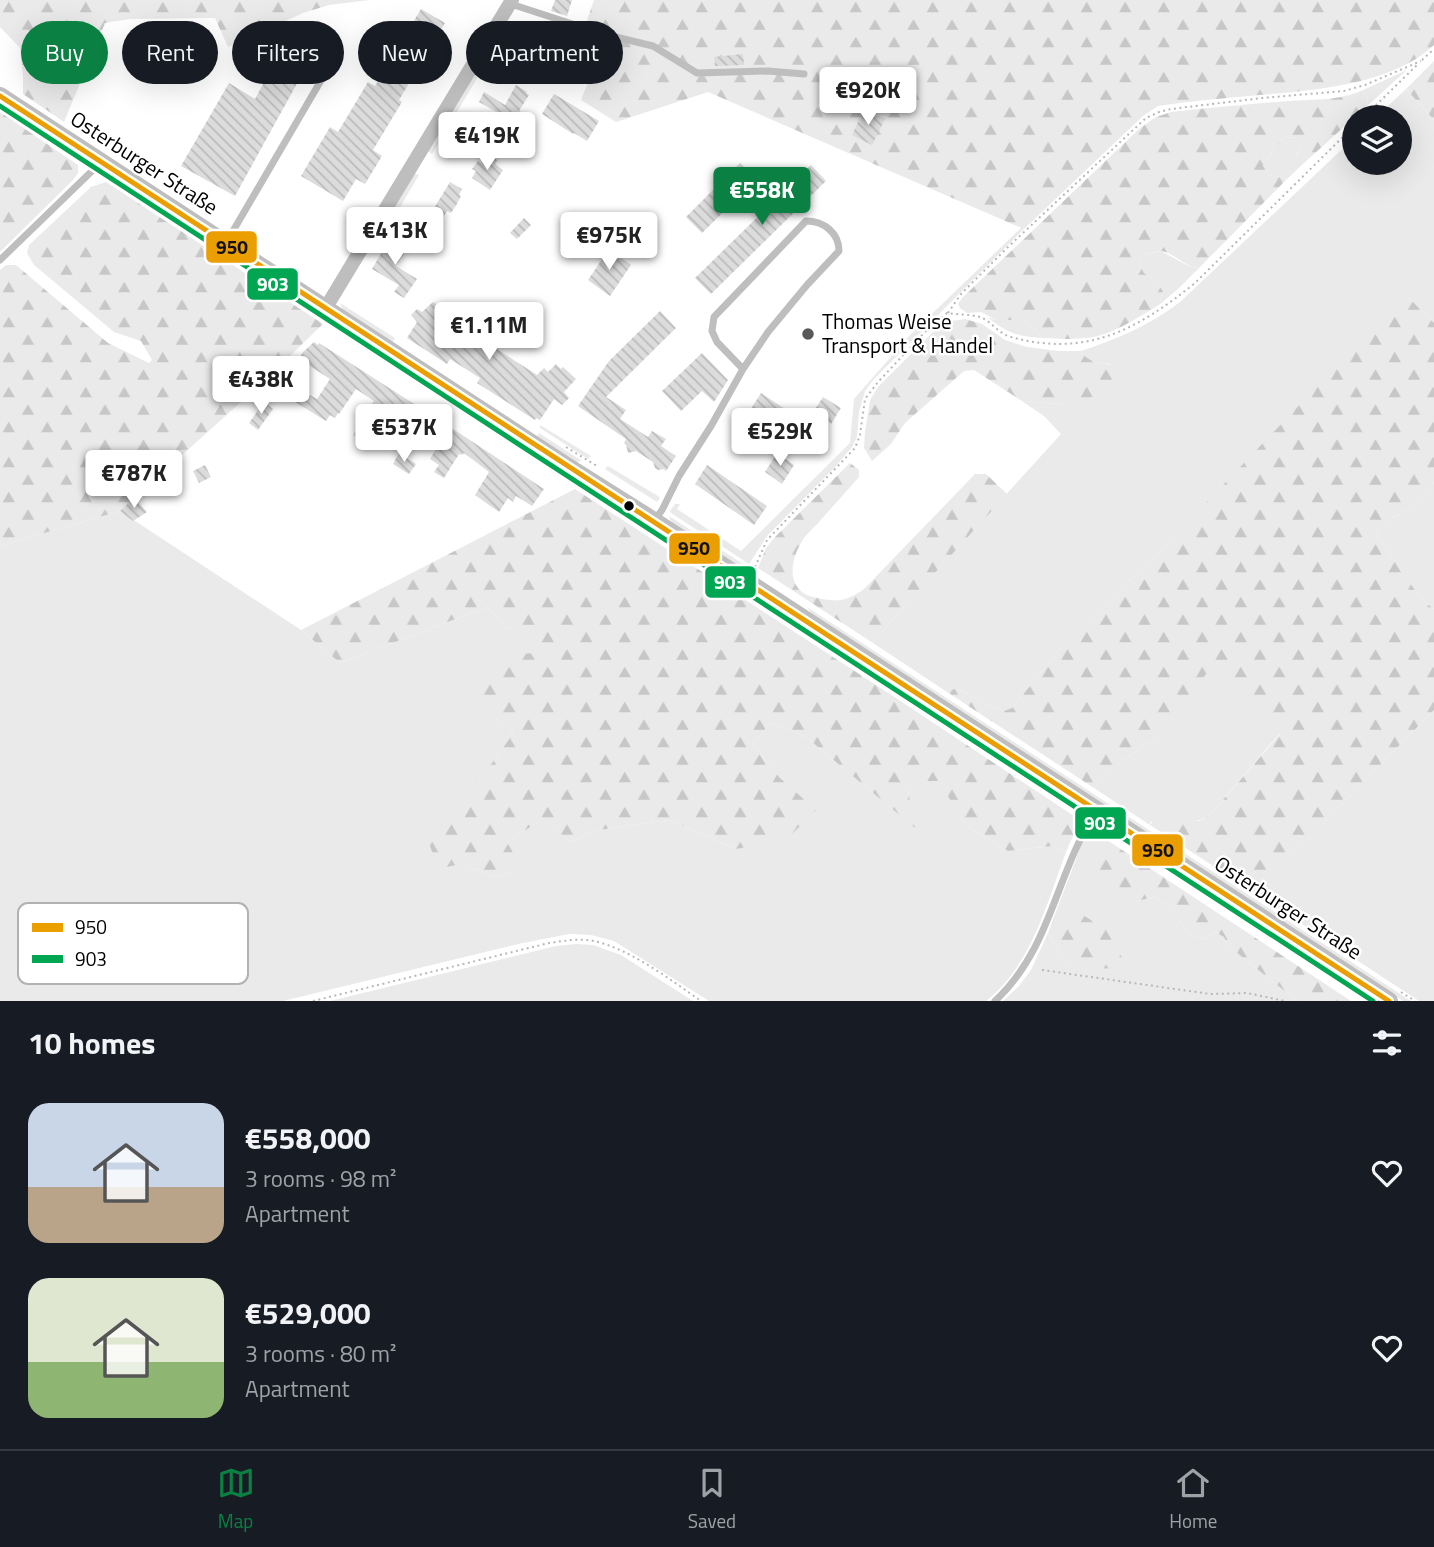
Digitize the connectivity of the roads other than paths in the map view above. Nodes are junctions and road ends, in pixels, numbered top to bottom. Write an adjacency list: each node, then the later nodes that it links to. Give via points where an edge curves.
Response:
1 (511, 2): 2 (lane, via 653,46 697,73); 8 (street)
2 (804, 74)
3 (319, 84): 6 (lane)
4 (0, 96): 5 (street, Osterburger Straße)
5 (100, 161): 6 (street, Osterburger Straße); 7 (lane)
6 (226, 244): 8 (street, Osterburger Straße)
7 (0, 260)
8 (326, 309): 10 (street, Osterburger Straße)
9 (743, 369): 9 (lane, via 717,342 712,331 714,317 806,221 827,226 839,251 784,311); 10 (lane)
10 (654, 521): 11 (street, Osterburger Straße)
11 (1097, 811): 12 (lane, via 1080,839 1026,965); 13 (street, Osterburger Straße)
12 (995, 1001)
13 (1389, 1001)

